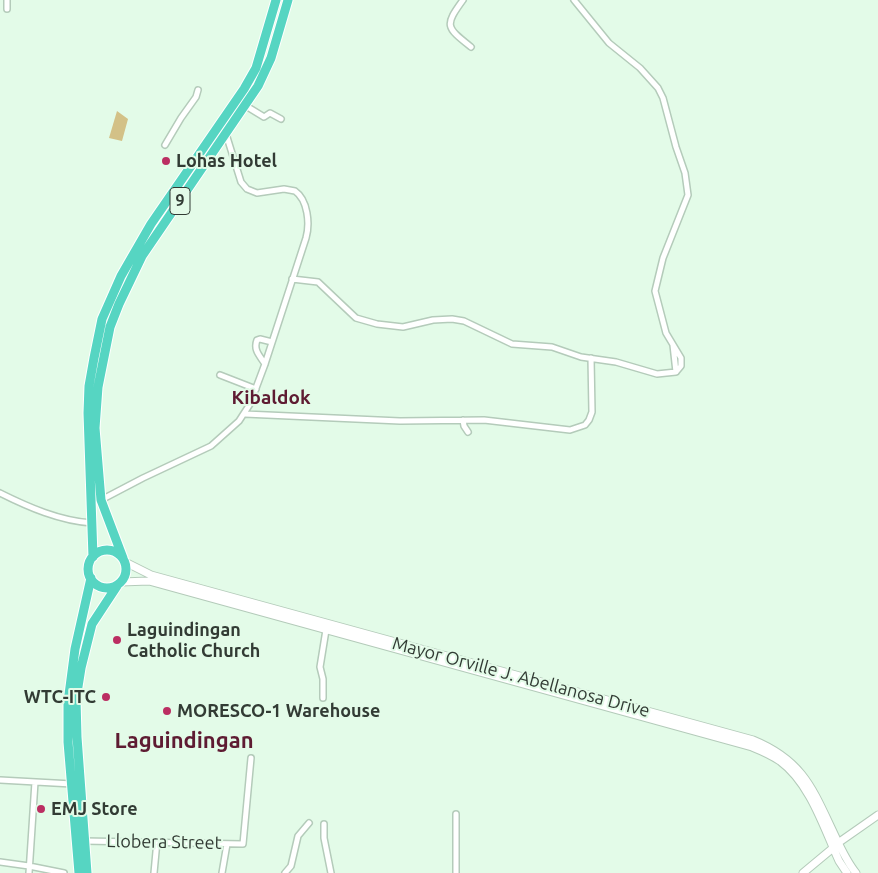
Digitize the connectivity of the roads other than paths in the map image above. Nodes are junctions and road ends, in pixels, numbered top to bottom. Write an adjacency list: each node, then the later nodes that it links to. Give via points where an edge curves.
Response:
1 (7, 0): 6 (street)
2 (276, 0): 8 (highway, 9)
3 (288, 0): 9 (highway, 9)
4 (463, 0): 7 (street, via 450,24 455,34)
5 (574, 0): 17 (street, via 609,43 640,68 658,88 686,173 688,195 662,258 655,291 666,334 678,351 681,366 676,372 657,374)
6 (7, 8)
7 (471, 48)
8 (256, 68): 9 (highway); 20 (highway, 9, via 151,224 121,276 102,319 97,340)
9 (266, 71): 11 (highway, 9)
10 (198, 90): 14 (street)
11 (246, 106): 12 (street, via 264,117 270,113); 13 (highway, 9)
12 (280, 119)
13 (226, 134): 15 (street, via 241,182 247,189 257,193 290,190 301,196 308,229); 20 (highway, 9, via 152,240 128,284 110,327)
14 (166, 145)
15 (292, 279): 16 (street); 17 (street, via 314,280 322,284 356,318 377,324 403,328 433,320 458,320 512,344 548,346)
16 (272, 342): 18 (street); 18 (street, via 257,340 256,350)
17 (591, 358): 23 (street, via 592,412 585,425 565,430)
18 (265, 364): 21 (street)
19 (220, 375): 21 (street)
20 (94, 387): 25 (highway, 9)
21 (256, 389): 22 (street)
22 (245, 414): 23 (street, via 400,421); 27 (street, via 211,446)
23 (463, 420): 24 (street)
24 (468, 432)
25 (94, 473): 27 (highway, 9); 28 (highway, 9)
26 (0, 493): 28 (street, via 60,518)
27 (101, 500): 30 (highway, 9)
28 (92, 523): 29 (highway, 9)
29 (93, 557): 30 (highway, via 108,550 116,552); 31 (highway, 9, via 88,569)
30 (124, 560): 32 (highway, 9, via 126,570); 38 (main road, Mayor Orville J. Abellanosa Drive, via 160,578 753,740 783,755 796,766)
31 (91, 578): 32 (highway, via 102,588); 39 (highway, 9, via 75,649 68,702 68,742)
32 (119, 584): 33 (main road, Mayor Orville J. Abellanosa Drive, via 149,581); 39 (highway, 9, via 92,624 79,677)
33 (326, 630): 34 (street, via 320,667); 38 (main road, Mayor Orville J. Abellanosa Drive, via 752,747 780,761)
34 (323, 698)
35 (251, 758): 46 (street, Llobera Street, via 244,842)
36 (0, 780): 37 (street)
37 (35, 782): 39 (street); 49 (street)
38 (804, 782): 47 (main road, Mayor Orville J. Abellanosa Drive)
39 (76, 784): 44 (highway, 9); 53 (highway, 9)
40 (456, 814): 59 (street)
41 (878, 815): 47 (main road)
42 (309, 823): 57 (street, via 298,836 291,866)
43 (324, 824): 58 (street)
44 (84, 840): 45 (street, Llobera Street); 54 (highway, 9)
45 (157, 841): 46 (street, Llobera Street); 55 (street)
46 (227, 844): 56 (street)
47 (836, 846): 60 (main road); 61 (main road, Mayor Orville J. Abellanosa Drive); 62 (main road, Mayor Orville J. Abellanosa Drive)
48 (0, 862): 49 (street)
49 (30, 866): 50 (street); 51 (street)
50 (56, 872): 52 (street)
51 (29, 873)
52 (64, 873)
53 (78, 873)
54 (87, 873)
55 (154, 873)
56 (222, 873)
57 (285, 873)
58 (331, 873)
59 (456, 873)
60 (803, 873)
61 (847, 873)
62 (856, 873)

